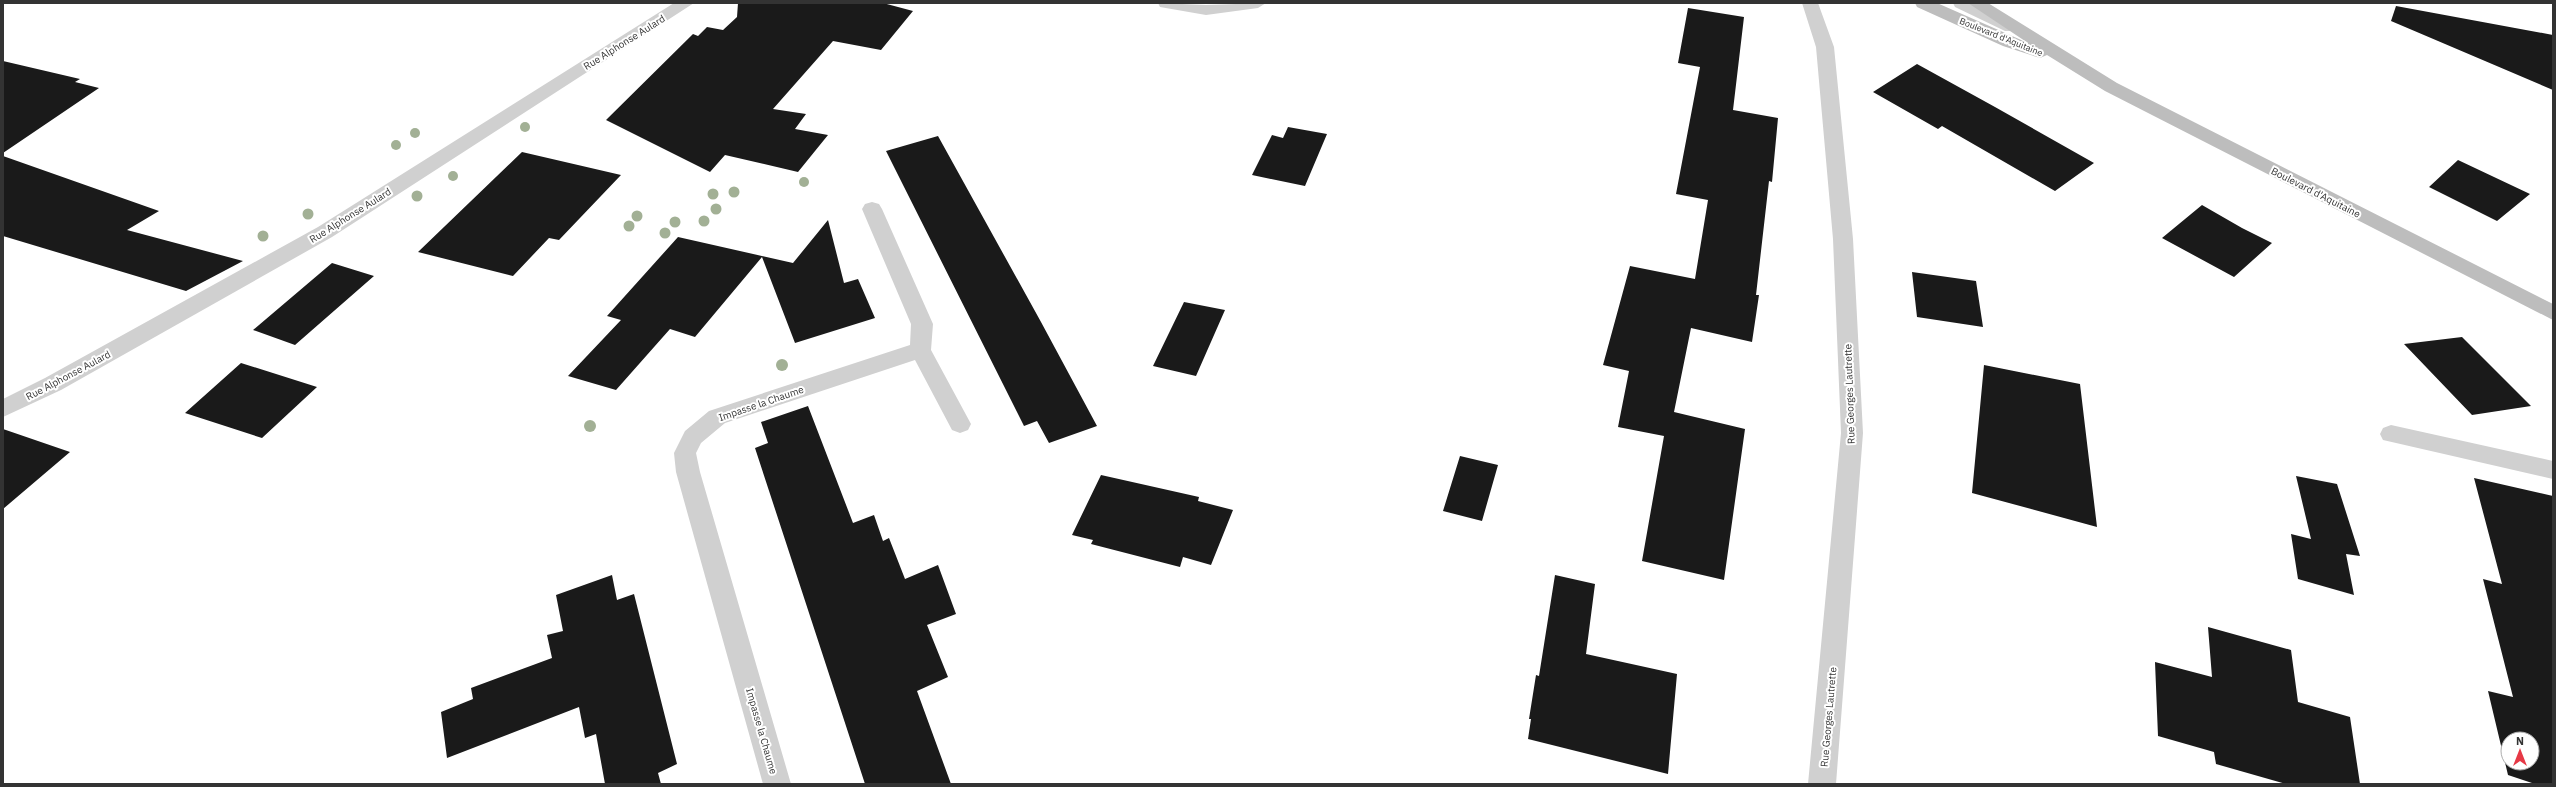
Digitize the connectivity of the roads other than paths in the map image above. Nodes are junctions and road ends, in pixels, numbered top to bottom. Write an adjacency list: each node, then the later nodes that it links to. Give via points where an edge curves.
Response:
1 (686, 3): 13 (street, Rue Alphonse Aulard, via 325,232 53,384)
2 (1166, 3): 3 (street, via 1206,10)
3 (1258, 3)
4 (1923, 3): 9 (main road, Boulevard d'Aquitaine, via 2009,42)
5 (1961, 3): 8 (street)
6 (1976, 3): 8 (main road, Boulevard d'Aquitaine)
7 (1811, 4): 18 (street, Rue Georges Lautrette, via 1825,47 1843,239 1852,432)
8 (2025, 33): 9 (main road, Boulevard d'Aquitaine)
9 (2081, 68): 11 (main road, Boulevard d'Aquitaine, via 2111,87)
10 (872, 209): 12 (street, via 922,324)
11 (2553, 313)
12 (920, 350): 14 (street); 17 (street, Impasse la Chaume, via 717,417 693,437 685,453 688,472)
13 (3, 409)
14 (960, 424)
15 (2391, 434): 16 (street)
16 (2553, 470)
17 (777, 784)
18 (1822, 784)

